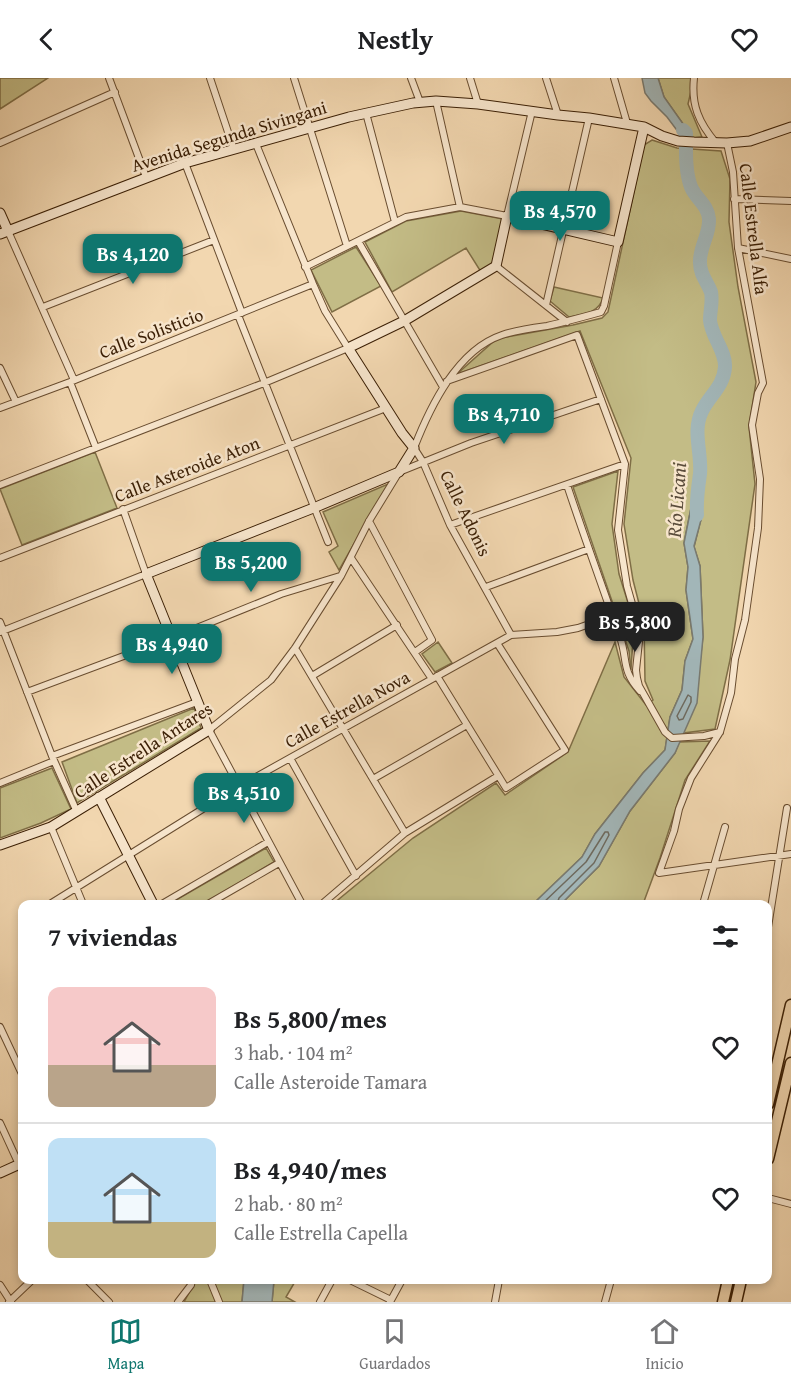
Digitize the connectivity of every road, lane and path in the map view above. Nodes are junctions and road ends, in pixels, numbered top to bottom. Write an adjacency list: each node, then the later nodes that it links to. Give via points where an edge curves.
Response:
1 (109, 78): 9 (street)
2 (210, 78): 25 (street)
3 (294, 78): 20 (street)
4 (411, 78): 11 (street)
5 (470, 78): 12 (street)
6 (546, 78): 15 (street)
7 (614, 78): 17 (street)
8 (694, 78): 22 (street, via 692,93 699,120)
9 (115, 92): 21 (street); 27 (street)
10 (436, 101): 11 (street, Avenida Segunda Sivingani); 12 (street, Avenida Segunda Sivingani); 30 (street)
11 (420, 102): 14 (street, Avenida Segunda Sivingani)
12 (478, 104): 13 (street, Avenida Segunda Sivingani)
13 (532, 111): 15 (street, Avenida Segunda Sivingani); 32 (street)
14 (366, 113): 20 (street, Avenida Segunda Sivingani); 33 (street)
15 (558, 116): 16 (street, Avenida Segunda Sivingani)
16 (589, 118): 17 (street, Avenida Segunda Sivingani); 34 (street)
17 (627, 123): 18 (street, Avenida Segunda Sivingani)
18 (644, 127): 22 (street, Avenida Segunda Sivingani, via 678,141); 38 (street, Calle Estrella Antares)
19 (791, 127): 23 (street, Avenida Segunda Sivingani, via 750,141)
20 (310, 128): 24 (street, Avenida Segunda Sivingani); 39 (street)
21 (0, 143)
22 (717, 143): 23 (street, Avenida Segunda Sivingani)
23 (727, 143): 28 (street, Calle Estrella Alfa)
24 (256, 144): 25 (street, Avenida Segunda Sivingani); 43 (street)
25 (234, 150): 26 (street, Avenida Segunda Sivingani)
26 (185, 163): 27 (street, Avenida Segunda Sivingani); 36 (street)
27 (146, 177): 35 (street, Avenida Segunda Sivingani)
28 (734, 200): 29 (street); 40 (street, Calle Estrella Alfa)
29 (791, 201)
30 (460, 207): 32 (street); 33 (street)
31 (0, 213): 35 (street)
32 (507, 216): 34 (street); 42 (street)
33 (395, 222): 37 (street)
34 (562, 228): 38 (street); 45 (street)
35 (4, 232): 46 (street)
36 (214, 240): 46 (street); 47 (street)
37 (358, 241): 39 (street); 48 (street)
38 (618, 242): 49 (street, Calle Estrella Antares, via 601,312)
39 (347, 246): 43 (street)
40 (738, 248): 41 (street); 95 (street, Calle Estrella Alfa, via 763,382 752,425 760,479 758,528 745,620)
41 (791, 260)
42 (496, 266): 45 (street); 48 (street)
43 (305, 267): 44 (street)
44 (313, 284): 47 (street, Calle Solisticio); 50 (street)
45 (546, 305): 49 (street)
46 (43, 307): 52 (street)
47 (240, 314): 52 (street, Calle Solisticio); 53 (street)
48 (404, 321): 50 (street); 54 (street)
49 (567, 322): 54 (street, Calle Estrella Antares, via 496,337 478,348)
50 (348, 348): 53 (street); 58 (street, Calle Adonis)
51 (0, 368): 56 (street)
52 (72, 381): 56 (street, Calle Solisticio); 60 (street)
53 (264, 383): 59 (street); 60 (street)
54 (445, 384): 55 (street, via 577,335); 61 (street, Calle Estrella Antares)
55 (601, 399): 62 (street); 63 (street)
56 (16, 402): 57 (street, Calle Solisticio)
57 (0, 408)
58 (386, 408): 59 (street, Calle Asteroide Aton); 61 (street, Calle Adonis)
59 (290, 446): 67 (street); 68 (street, Calle Asteroide Aton)
60 (96, 448): 65 (street)
61 (414, 448): 62 (street, Calle Adonis); 64 (street, Calle Estrella Antares)
62 (423, 462): 64 (street); 70 (street, Calle Adonis)
63 (625, 464): 66 (street); 90 (street, via 618,531 640,632 636,678)
64 (399, 472): 67 (street); 69 (street, Calle Estrella Antares)
65 (0, 485)
66 (567, 485): 70 (street); 72 (street)
67 (316, 507): 71 (street); 75 (street)
68 (123, 509): 73 (street, Calle Asteroide Aton); 75 (street)
69 (369, 521): 74 (street, Calle Estrella Antares); 86 (street, via 432,640)
70 (450, 525): 77 (street, Calle Adonis)
71 (328, 542)
72 (589, 549): 77 (street); 78 (street)
73 (0, 558)
74 (351, 558): 76 (street, Calle Estrella Antares); 80 (street)
75 (146, 574): 81 (street); 83 (street)
76 (341, 576): 83 (street, via 281,594); 85 (street, Calle Estrella Antares)
77 (486, 587): 82 (street, Calle Adonis)
78 (612, 616): 82 (street, Calle Estrella Nova, via 557,632); 90 (street, via 626,669)
79 (0, 622): 81 (street)
80 (397, 625): 86 (street); 87 (street)
81 (2, 632): 89 (street)
82 (511, 635): 84 (street, Calle Estrella Nova)
83 (171, 638): 89 (street); 91 (street)
84 (497, 643): 88 (street, Calle Estrella Nova); 98 (street, via 565,750 506,788)
85 (295, 648): 87 (street); 94 (street, Calle Estrella Antares, via 271,680)
86 (415, 652): 88 (street)
87 (312, 676): 93 (street)
88 (435, 678): 92 (street); 93 (street, Calle Estrella Nova)
89 (27, 692): 96 (street)
90 (646, 698): 95 (street, via 672,738)
91 (197, 702): 94 (street); 96 (street)
92 (467, 725): 98 (street); 99 (street)
93 (343, 729): 97 (street, Calle Estrella Nova); 99 (street)
94 (209, 730): 101 (street); 102 (street, Calle Estrella Antares)
95 (720, 732): 114 (street, Calle Estrella Alfa, via 691,778 659,873)
96 (53, 758): 100 (street); 104 (street)
97 (290, 758): 101 (street, Calle Estrella Nova); 115 (street)
98 (498, 776): 107 (street)
99 (373, 779): 107 (street)
100 (0, 783)
101 (238, 788): 108 (street); 111 (street, Calle Estrella Nova)
102 (99, 797): 104 (street, Calle Estrella Antares); 111 (street)
103 (787, 807): 112 (street)
104 (77, 812): 105 (street, Calle Estrella Antares)
105 (51, 827): 109 (street, Calle Estrella Antares); 116 (street)
106 (725, 827): 114 (street)
107 (405, 833): 115 (street)
108 (268, 842): 113 (street); 120 (street)
109 (0, 845)
110 (791, 854): 112 (street)
111 (129, 855): 116 (street, Calle Estrella Nova); 119 (street)
112 (780, 855): 114 (street); 125 (street)
113 (279, 863): 121 (street); 122 (street)
114 (715, 865): 124 (street)
115 (356, 876): 123 (street)
116 (76, 888): 117 (street, Calle Estrella Nova); 118 (street)
117 (56, 900)
118 (81, 900)
119 (151, 900)
120 (169, 900)
121 (215, 900)
122 (300, 900)
123 (327, 900)
124 (704, 900)
125 (772, 903)
126 (791, 1005): 130 (main road)
127 (0, 1027): 129 (street)
128 (791, 1063): 131 (main road)
129 (18, 1065)
130 (774, 1077): 131 (street); 132 (main road)
131 (789, 1080): 134 (main road)
132 (772, 1086)
133 (0, 1123): 135 (street)
134 (772, 1144)
135 (18, 1160)
136 (18, 1167): 137 (street)
137 (0, 1173)
138 (772, 1199): 139 (street)
139 (791, 1204)
140 (28, 1284): 153 (street)
141 (91, 1284): 154 (street)
142 (188, 1284): 155 (street)
143 (212, 1284): 156 (street)
144 (330, 1284): 157 (street)
145 (358, 1284): 152 (street)
146 (400, 1284): 152 (street)
147 (498, 1284): 158 (street)
148 (611, 1284): 159 (street)
149 (727, 1284): 160 (main road)
150 (740, 1284): 161 (main road)
151 (0, 1285): 153 (street)
152 (390, 1301)
153 (10, 1302)
154 (109, 1302)
155 (178, 1302)
156 (219, 1302)
157 (320, 1302)
158 (495, 1302)
159 (605, 1302)
160 (723, 1302)
161 (736, 1302)

